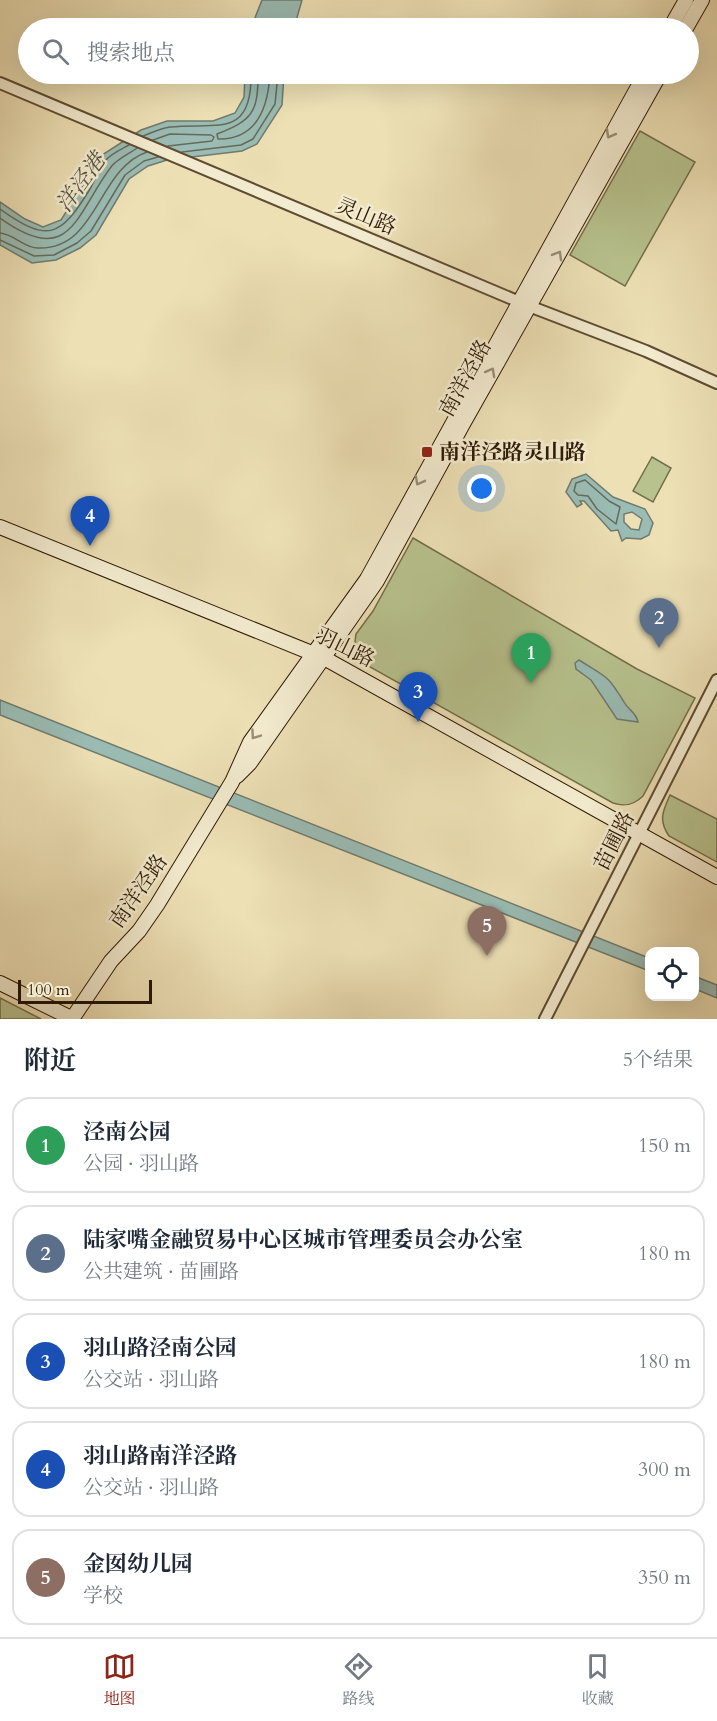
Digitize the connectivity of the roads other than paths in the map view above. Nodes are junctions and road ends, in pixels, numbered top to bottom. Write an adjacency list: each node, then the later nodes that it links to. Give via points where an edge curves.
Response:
1 (686, 0): 3 (main road)
2 (702, 0): 4 (main road)
3 (676, 18)
4 (692, 18)
5 (0, 83): 8 (street, 灵山路)
6 (640, 84): 8 (main road, 南洋泾路, one-way to 8)
7 (654, 84): 8 (main road, 南洋泾路, one-way to 7)
8 (523, 303): 9 (street, 灵山路); 11 (main road, 南洋泾路, via 377,581)
9 (717, 383)
10 (0, 527): 11 (main road, 羽山路)
11 (319, 656): 13 (main road, 羽山路); 16 (main road, 南洋泾路, via 250,763 232,782 139,931 111,961)
12 (717, 680): 13 (street, 苗圃路)
13 (639, 834): 14 (main road, 羽山路); 17 (street, 苗圃路)
14 (717, 877)
15 (0, 983): 16 (main road)
16 (72, 1019)
17 (545, 1019)

